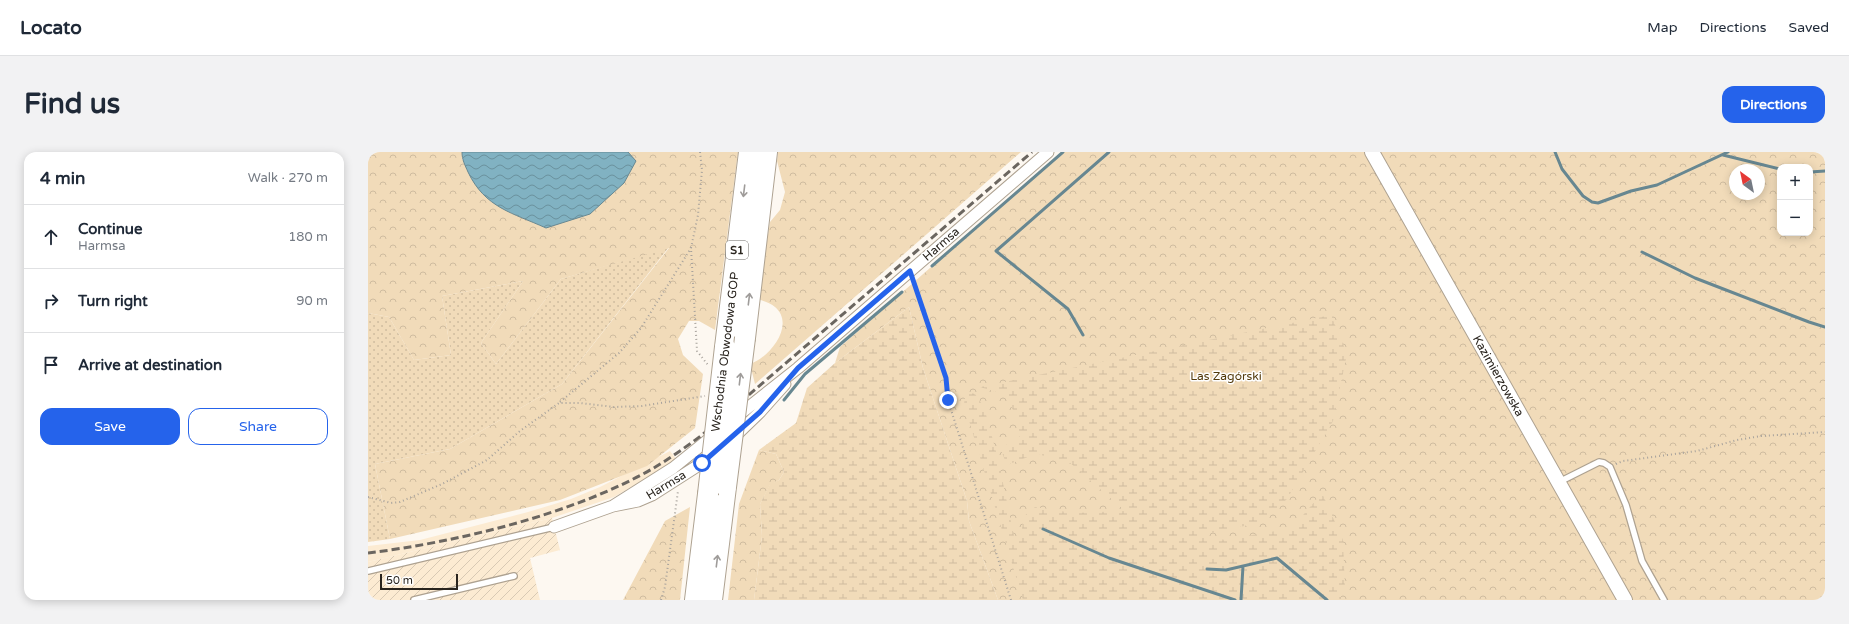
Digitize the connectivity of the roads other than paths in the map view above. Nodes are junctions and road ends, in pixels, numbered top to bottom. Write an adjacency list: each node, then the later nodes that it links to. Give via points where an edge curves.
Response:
1 (749, 152): 7 (highway, Wschodnia Obwodowa GOP / S1, one-way to 7, bridge, via 725,347)
2 (767, 152): 7 (highway, Wschodnia Obwodowa GOP / S1, one-way to 2, bridge, via 745,338)
3 (1048, 152): 5 (street, Harmsa)
4 (1372, 152): 6 (street, Kazimierzowska)
5 (798, 368): 8 (street, Harmsa, via 690,456); 8 (street, Harmsa, via 760,412 702,463 652,495)
6 (1559, 482): 15 (street, Kazimierzowska); 16 (lane, via 1599,462 1610,467 1626,505 1642,561)
7 (717, 490): 13 (highway, Wschodnia Obwodowa GOP / S1); 14 (highway, Wschodnia Obwodowa GOP / S1, one-way to 7)
8 (613, 506): 9 (street, Harmsa)
9 (554, 527): 10 (lane)
10 (368, 571)
11 (514, 576): 12 (lane)
12 (414, 600)
13 (695, 600)
14 (712, 600)
15 (1625, 600)
16 (1664, 600)

